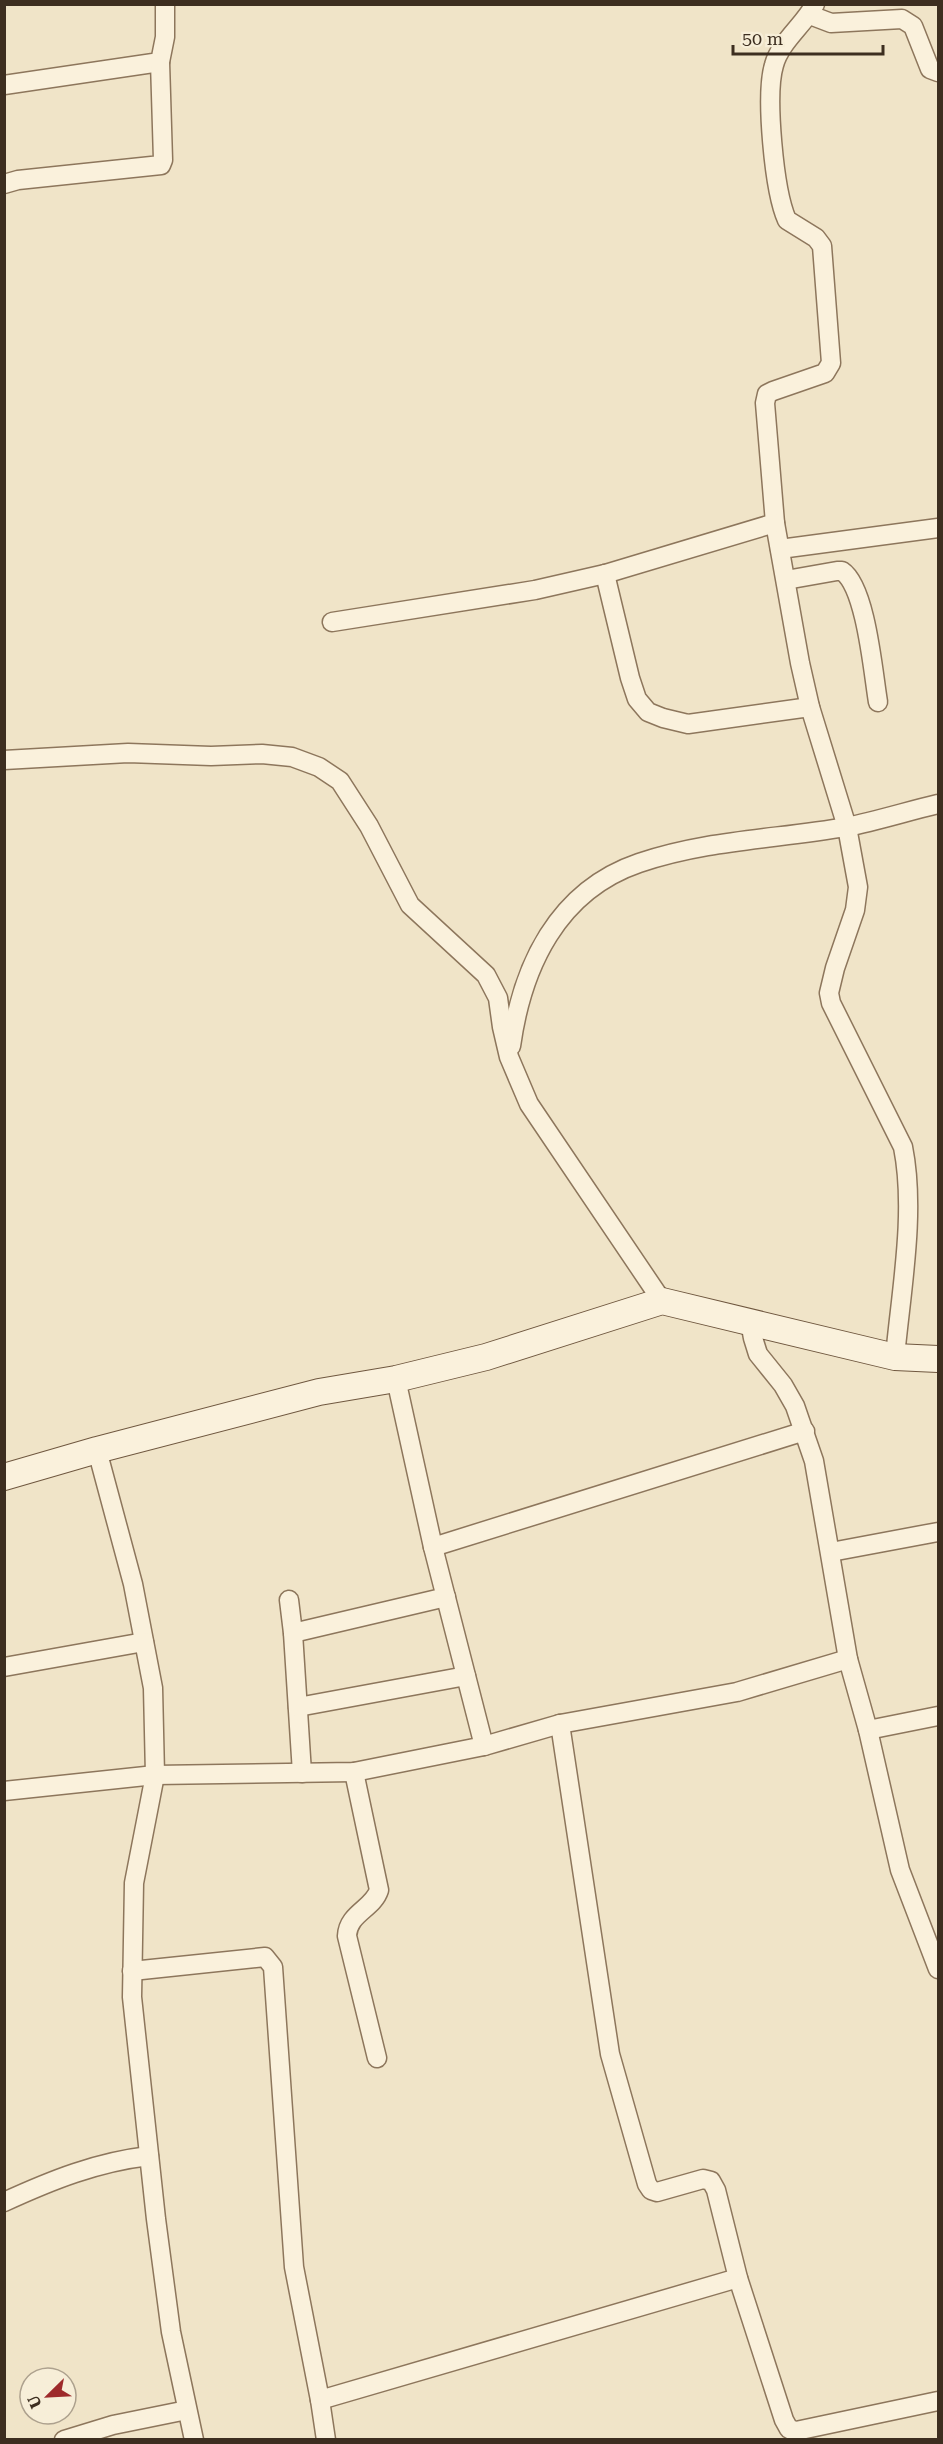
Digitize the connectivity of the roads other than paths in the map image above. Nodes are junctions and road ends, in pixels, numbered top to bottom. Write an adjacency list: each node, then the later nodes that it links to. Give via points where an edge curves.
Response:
1 (165, 4): 3 (street)
2 (812, 10): 4 (street, via 831,23 902,19 913,26 930,69); 7 (street, via 773,65 773,157 787,220 822,246 831,363 825,374 767,394)
3 (160, 62): 5 (street); 6 (street, via 164,160 161,165)
4 (939, 72)
5 (4, 85)
6 (4, 184)
7 (776, 523): 9 (street); 10 (street)
8 (939, 528): 9 (street)
9 (780, 549): 11 (street)
10 (605, 574): 12 (street, via 536,590); 14 (street, via 630,678 637,699 648,712 688,723)
11 (786, 580): 13 (street, via 842,571 852,581 860,601); 14 (street)
12 (332, 621)
13 (878, 702)
14 (810, 707): 17 (street)
15 (4, 760): 18 (street, via 128,753 262,754 292,757 319,767 340,782 357,806 410,905 486,975 498,998)
16 (939, 804): 17 (street)
17 (847, 827): 18 (street, via 698,848 639,863 613,875 584,895 553,927 531,966 516,1011); 21 (street, via 858,894 829,993 834,1012 906,1160 906,1236)
18 (509, 1057): 19 (street, via 529,1104)
19 (662, 1301): 20 (street); 23 (street, via 486,1357)
20 (750, 1322): 21 (street); 24 (street, via 758,1354 783,1384)
21 (895, 1357): 22 (street)
22 (939, 1359)
23 (396, 1379): 25 (street, via 319,1392); 28 (street)
24 (805, 1431): 28 (street); 29 (street)
25 (97, 1450): 26 (street); 33 (street, via 133,1584)
26 (4, 1477)
27 (939, 1532): 29 (street)
28 (433, 1547): 30 (street)
29 (831, 1552): 34 (street)
30 (446, 1597): 32 (street); 36 (street)
31 (289, 1600): 32 (street)
32 (293, 1633): 37 (street)
33 (144, 1642): 35 (street); 44 (street, via 153,1688)
34 (848, 1659): 39 (street, via 737,1692); 40 (street)
35 (4, 1667)
36 (466, 1676): 37 (street); 41 (street)
37 (298, 1707): 43 (street)
38 (939, 1716): 40 (street)
39 (560, 1724): 41 (street); 51 (street, via 610,2054 647,2184 657,2192 703,2179 711,2181)
40 (868, 1730): 46 (street, via 900,1870)
41 (484, 1746): 42 (street)
42 (354, 1772): 43 (street); 48 (street, via 379,1890 354,1917 348,1936)
43 (302, 1773): 44 (street)
44 (155, 1775): 45 (street); 47 (street, via 134,1883)
45 (4, 1791)
46 (939, 1969)
47 (132, 1971): 49 (street); 52 (street, via 265,1957 273,1967 294,2267)
48 (377, 2058)
49 (149, 2156): 50 (street, via 78,2170); 54 (street, via 171,2332)
50 (4, 2202)
51 (738, 2278): 52 (street); 53 (street, via 789,2428 796,2430)
52 (320, 2400): 57 (street)
53 (939, 2402)
54 (187, 2409): 55 (street); 56 (street)
55 (64, 2439)
56 (194, 2439)
57 (326, 2439)

